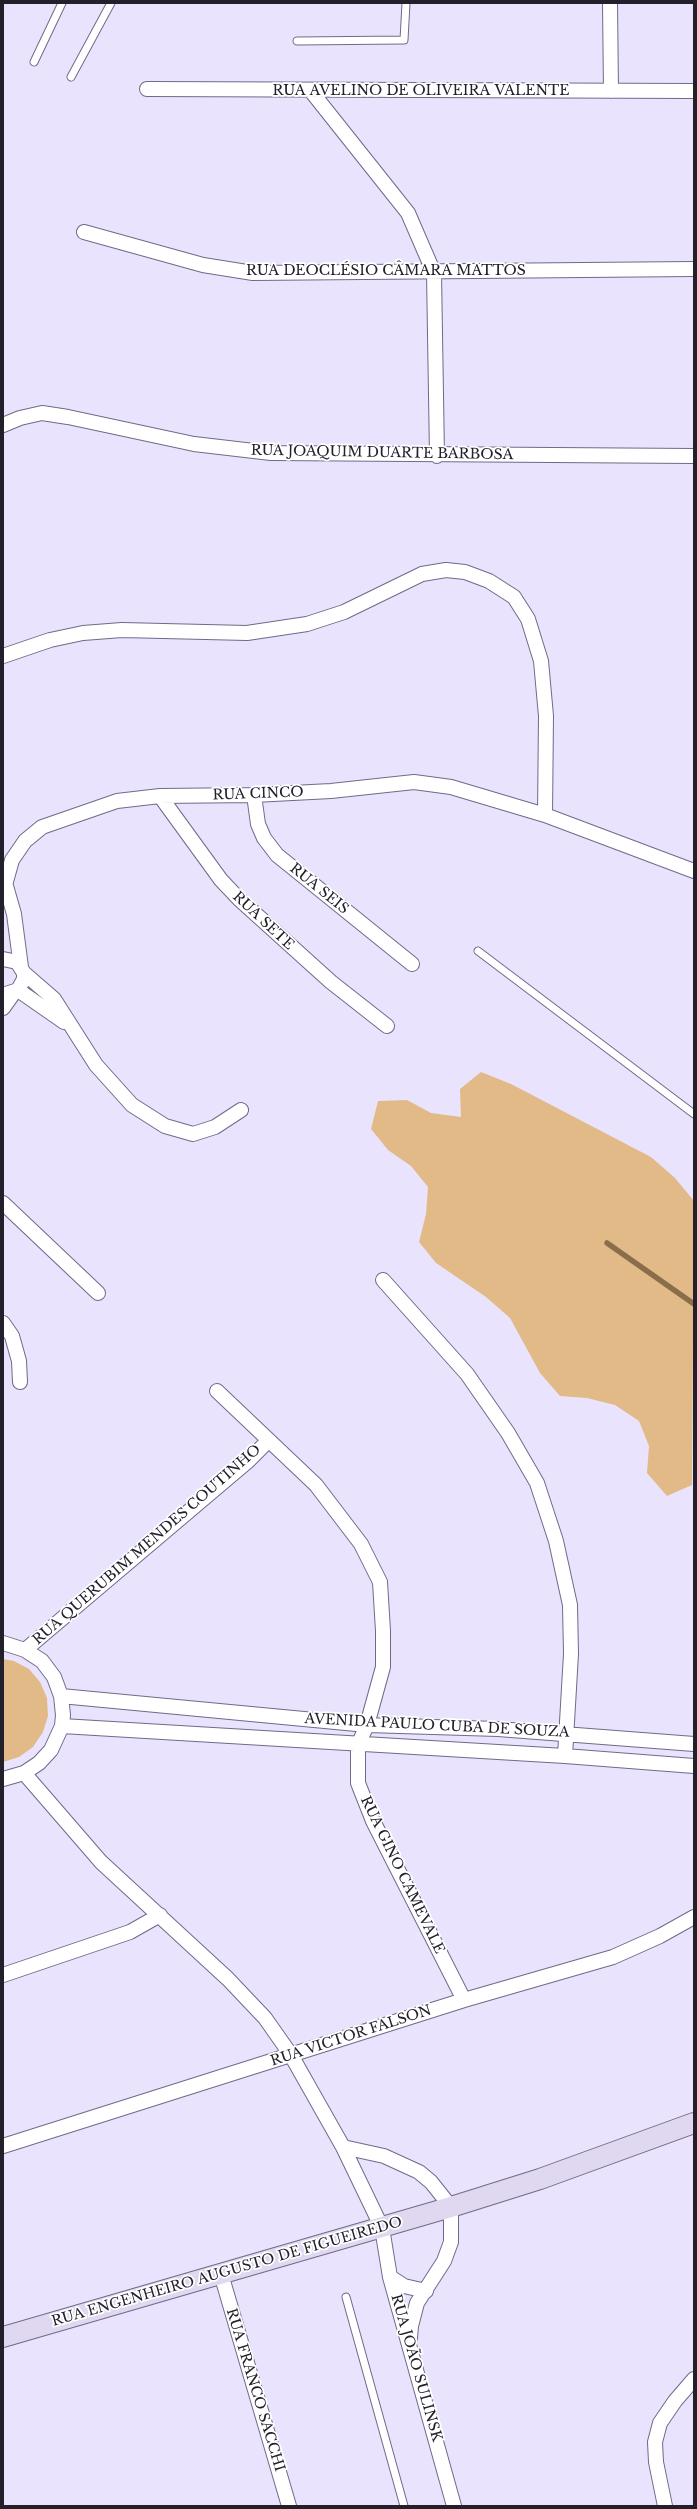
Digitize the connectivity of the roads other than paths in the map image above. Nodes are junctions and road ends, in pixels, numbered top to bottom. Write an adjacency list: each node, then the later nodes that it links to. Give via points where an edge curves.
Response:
1 (62, 3): 6 (lane)
2 (110, 3): 7 (lane)
3 (406, 3): 5 (lane, via 404,40)
4 (610, 3): 10 (street)
5 (297, 41)
6 (34, 62)
7 (71, 78)
8 (147, 89): 9 (street, RUA AVELINO DE OLIVEIRA VALENTE)
9 (311, 91): 10 (street, RUA AVELINO DE OLIVEIRA VALENTE); 14 (street, via 408,213)
10 (611, 91): 11 (street, RUA AVELINO DE OLIVEIRA VALENTE)
11 (694, 91)
12 (84, 232): 14 (street, RUA DEOCLÉSIO CÂMARA MATTOS, via 203,266 253,273)
13 (694, 269): 14 (street, RUA DEOCLÉSIO CÂMARA MATTOS)
14 (434, 273): 16 (street)
15 (3, 425): 16 (street, RUA JOAQUIM DUARTE BARBOSA, via 42,413 194,444 271,453)
16 (437, 456): 17 (street, RUA JOAQUIM DUARTE BARBOSA)
17 (694, 456)
18 (3, 656): 21 (street, via 50,640 83,633 122,630 247,633 307,624 344,612 422,574 446,570 465,572 489,581 514,597 528,619 541,661 546,716)
19 (254, 795): 20 (street, RUA CINCO); 21 (street, RUA CINCO, via 331,791 414,782 451,787); 26 (street, RUA SEIS, via 258,824 264,838 277,855)
20 (160, 796): 23 (street, RUA CINCO, via 117,801 42,827 24,841 12,860); 30 (street, RUA SETE, via 221,880 239,899 331,982)
21 (544, 815): 22 (street, RUA CINCO)
22 (694, 871)
23 (4, 889): 27 (street, RUA CINCO, via 14,914)
24 (478, 950): 33 (lane)
25 (3, 959): 27 (street, via 12,960)
26 (412, 964)
27 (23, 970): 28 (street, via 22,985); 31 (street, via 54,999)
28 (11, 993): 29 (street); 31 (street)
29 (3, 1008)
30 (387, 1026)
31 (73, 1028): 32 (street, via 96,1065 115,1088 132,1105 165,1126 193,1134 215,1127)
32 (241, 1110)
33 (694, 1114)
34 (3, 1203): 36 (street)
35 (383, 1280): 46 (street, via 467,1374 508,1433 537,1483 556,1541 570,1605 571,1654)
36 (98, 1292)
37 (3, 1323): 38 (street, via 12,1336 19,1361)
38 (20, 1382)
39 (217, 1391): 40 (street)
40 (268, 1441): 42 (street, RUA QUERUBIM MENDES COUTINHO); 44 (street, via 316,1485 361,1544 380,1582 383,1667)
41 (3, 1643): 42 (street)
42 (25, 1650): 43 (street, via 42,1661 54,1677)
43 (61, 1696): 44 (street, AVENIDA PAULO CUBA DE SOUZA); 45 (street)
44 (367, 1725): 46 (street, AVENIDA PAULO CUBA DE SOUZA); 48 (street)
45 (62, 1726): 48 (street, AVENIDA PAULO CUBA DE SOUZA); 51 (street, via 51,1750 39,1764)
46 (566, 1733): 47 (street, AVENIDA PAULO CUBA DE SOUZA); 49 (street)
47 (694, 1744)
48 (358, 1745): 49 (street, AVENIDA PAULO CUBA DE SOUZA); 56 (street, RUA GINO CAMEVALE, via 358,1783 373,1821)
49 (565, 1756): 50 (street, AVENIDA PAULO CUBA DE SOUZA)
50 (694, 1766)
51 (24, 1773): 52 (street); 53 (street, RUA JOÃO SULINSK, via 101,1862)
52 (3, 1779)
53 (160, 1915): 55 (street, via 130,1932); 57 (street, RUA JOÃO SULINSK, via 265,2018)
54 (694, 1916): 56 (street, RUA VICTOR FALSON, via 660,1936 613,1957)
55 (3, 1975)
56 (464, 2000): 57 (street, RUA VICTOR FALSON)
57 (291, 2055): 59 (street, RUA VICTOR FALSON); 60 (street, RUA JOÃO SULINSK)
58 (694, 2123): 61 (main road, RUA ENGENHEIRO AUGUSTO DE FIGUEIREDO, via 540,2179)
59 (3, 2146)
60 (343, 2147): 61 (street, via 384,2156 419,2172 431,2182); 62 (street, RUA JOÃO SULINSK)
61 (451, 2207): 62 (main road, RUA ENGENHEIRO AUGUSTO DE FIGUEIREDO); 65 (street, via 450,2242 444,2261)
62 (382, 2228): 63 (main road, RUA ENGENHEIRO AUGUSTO DE FIGUEIREDO); 64 (street, RUA JOÃO SULINSK)
63 (221, 2274): 67 (main road, RUA ENGENHEIRO AUGUSTO DE FIGUEIREDO); 70 (street, RUA FRANCO SACCHI)
64 (390, 2277): 65 (street, via 404,2286); 68 (street, RUA JOÃO SULINSK)
65 (426, 2291): 68 (street, via 417,2303 413,2315)
66 (346, 2297): 71 (lane)
67 (3, 2337)
68 (410, 2346): 72 (street, RUA JOÃO SULINSK)
69 (694, 2379): 73 (street, via 660,2423 655,2442 656,2462)
70 (290, 2506)
71 (404, 2506)
72 (454, 2506)
73 (665, 2506)

